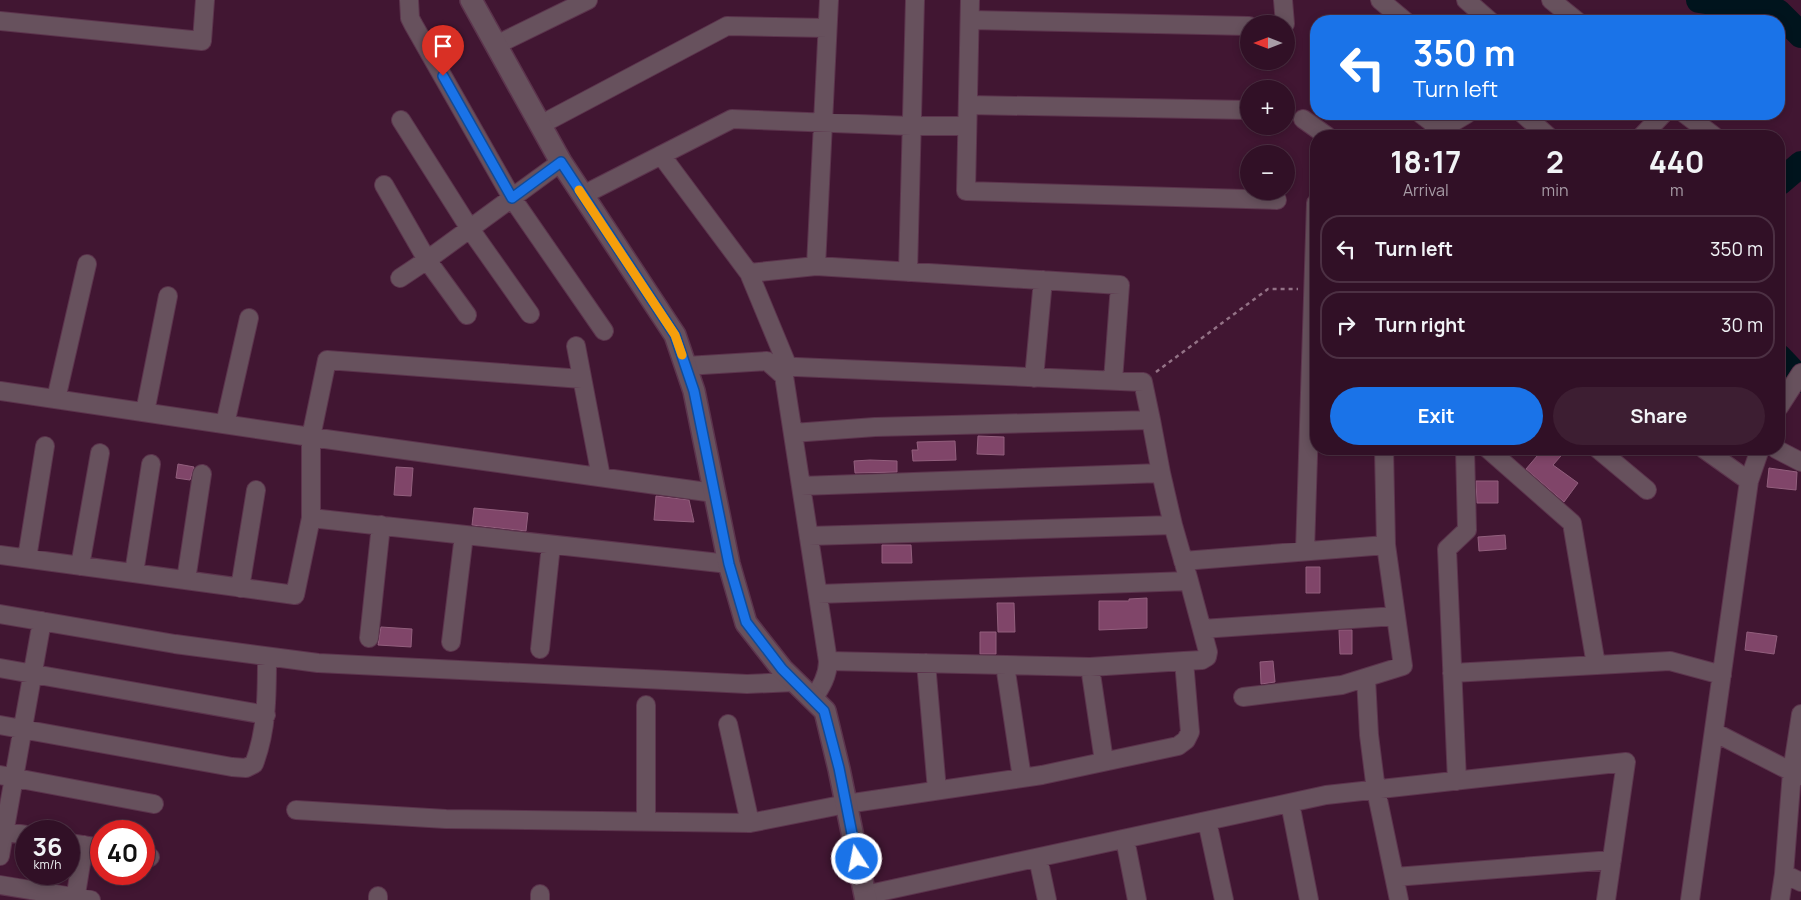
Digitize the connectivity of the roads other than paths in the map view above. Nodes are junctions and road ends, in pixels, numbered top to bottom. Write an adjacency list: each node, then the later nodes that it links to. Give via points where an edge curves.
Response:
1 (206, 0): 18 (street, via 202,41)
2 (409, 0): 45 (street, via 413,24)
3 (471, 0): 21 (street)
4 (588, 0): 12 (street)
5 (829, 0): 20 (street)
6 (915, 0): 33 (street)
7 (970, 0): 17 (street)
8 (1283, 0): 13 (street)
9 (1380, 0): 14 (street)
10 (1466, 0): 15 (street)
11 (1551, 0): 16 (street)
12 (567, 5): 21 (street)
13 (1284, 15)
14 (1398, 15)
15 (1483, 15)
16 (1570, 15)
17 (970, 20): 19 (street); 22 (street)
18 (0, 21)
19 (1240, 26)
20 (828, 28): 31 (street); 32 (street, via 728,26)
21 (496, 45): 32 (street)
22 (968, 105): 23 (street); 34 (street)
23 (1240, 110)
24 (1303, 118): 35 (street)
25 (401, 120): 47 (street)
26 (1428, 120): 36 (street)
27 (1459, 120): 37 (street)
28 (1530, 120): 38 (street)
29 (1657, 120): 39 (street)
30 (1692, 120): 40 (street)
31 (823, 122): 33 (street); 41 (street, via 732,119); 50 (street)
32 (540, 125): 42 (street)
33 (911, 126): 34 (street); 51 (street)
34 (967, 126): 46 (street, via 966,190)
35 (1319, 130)
36 (1437, 130)
37 (1446, 130)
38 (1541, 130)
39 (1648, 130)
40 (1706, 130)
41 (661, 155): 44 (street); 52 (street)
42 (561, 162): 44 (street); 45 (street)
43 (384, 185): 48 (street)
44 (583, 195): 62 (street, via 675,335)
45 (512, 198): 47 (street); 59 (street)
46 (1240, 199)
47 (470, 229): 48 (street); 56 (street)
48 (427, 260): 53 (street); 57 (street)
49 (86, 264): 70 (street)
50 (816, 266): 51 (street); 52 (street)
51 (908, 272): 54 (street)
52 (749, 273): 63 (street)
53 (400, 278)
54 (1042, 280): 66 (street); 67 (street, via 1120,285)
55 (168, 296): 71 (street)
56 (530, 314)
57 (467, 315)
58 (249, 318): 73 (street)
59 (604, 331)
60 (576, 346): 65 (street)
61 (1310, 364): 102 (street)
62 (686, 366): 63 (street, via 767,361); 94 (street)
63 (781, 367): 66 (street); 74 (street)
64 (1801, 373): 69 (street)
65 (582, 378): 75 (street, via 327,360); 89 (street)
66 (1034, 378): 67 (street)
67 (1113, 381): 72 (street, via 1143,382)
68 (0, 391): 70 (street)
69 (1785, 398)
70 (56, 399): 71 (street)
71 (145, 412): 73 (street)
72 (1151, 420): 74 (street, via 875,427); 88 (street)
73 (225, 424): 75 (street)
74 (793, 433): 91 (street)
75 (311, 437): 89 (street); 95 (street)
76 (45, 446): 104 (street)
77 (100, 453): 107 (street)
78 (1785, 454): 85 (street)
79 (1384, 455): 101 (street)
80 (1465, 455): 129 (street, via 1468,530 1447,549)
81 (1495, 455): 125 (street, via 1572,523)
82 (1605, 455): 93 (street)
83 (1712, 455): 90 (street)
84 (1758, 455): 90 (street)
85 (1801, 462)
86 (151, 464): 108 (street)
87 (202, 474): 109 (street)
88 (1161, 474): 91 (street); 96 (street)
89 (600, 477): 94 (street)
90 (1749, 481): 130 (street)
91 (801, 486): 99 (street)
92 (256, 490): 111 (street)
93 (1647, 490)
94 (714, 493): 106 (street)
95 (311, 518): 97 (street); 111 (street, via 295,595)
96 (1173, 525): 99 (street); 105 (street)
97 (381, 526): 98 (street); 117 (street)
98 (464, 535): 100 (street); 118 (street)
99 (809, 536): 112 (street)
100 (551, 544): 106 (street); 119 (street)
101 (1386, 545): 102 (street); 114 (street)
102 (1305, 551): 105 (street)
103 (0, 555): 104 (street)
104 (27, 558): 107 (street)
105 (1183, 561): 110 (street)
106 (729, 564): 132 (street, via 746,622)
107 (80, 566): 108 (street)
108 (134, 573): 109 (street)
109 (186, 580): 111 (street)
110 (1189, 581): 112 (street); 116 (street)
111 (240, 588)
112 (818, 594): 121 (street)
113 (0, 614): 115 (street)
114 (1396, 616): 116 (street); 131 (street, via 1403,666)
115 (42, 621): 120 (street); 128 (street)
116 (1202, 629): 122 (street, via 1207,657)
117 (369, 638)
118 (451, 642)
119 (540, 649)
120 (267, 657): 132 (street, via 455,671 746,684); 137 (street)
121 (828, 661): 123 (street); 134 (street, via 825,680)
122 (1184, 661): 126 (street); 142 (street, via 1190,732 1186,740 1178,746)
123 (926, 663): 124 (street); 147 (street)
124 (1005, 665): 126 (street); 145 (street)
125 (1596, 665): 129 (street); 130 (street, via 1670,661)
126 (1090, 667): 142 (street)
127 (0, 668): 128 (street)
128 (33, 673): 137 (street); 140 (street)
129 (1452, 673): 146 (street)
130 (1722, 675): 141 (street)
131 (1366, 678): 133 (street, via 1342,685); 148 (street)
132 (795, 682): 134 (street)
133 (1243, 697)
134 (813, 699): 151 (street, via 824,711)
135 (646, 705): 154 (street)
136 (1801, 714): 143 (street)
137 (266, 715): 140 (street, via 254,764 246,768)
138 (728, 724): 155 (street)
139 (0, 725): 140 (street)
140 (23, 729): 144 (street)
141 (1714, 732): 143 (street); 176 (street)
142 (1104, 761): 145 (street)
143 (1796, 774): 162 (street)
144 (7, 776): 150 (street); 156 (street)
145 (1022, 778): 147 (street)
146 (1456, 781): 148 (street); 161 (street, via 1626,762)
147 (937, 790): 151 (street)
148 (1376, 790): 149 (street, via 1326,795); 163 (street)
149 (1290, 803): 153 (street); 173 (street)
150 (154, 804)
151 (846, 804): 155 (street); 168 (street)
152 (296, 810): 154 (street, via 446,819)
153 (1207, 821): 158 (street); 172 (street)
154 (646, 822): 155 (street)
155 (750, 823)
156 (2, 831): 157 (street); 159 (street)
157 (15, 834)
158 (1125, 839): 160 (street); 171 (street)
159 (0, 856)
160 (1038, 858): 168 (street); 170 (street)
161 (1612, 860): 163 (street); 175 (street)
162 (1784, 874): 164 (street); 177 (street)
163 (1395, 877): 174 (street)
164 (1801, 882)
165 (0, 885): 167 (street)
166 (79, 885): 169 (street)
167 (24, 894): 169 (street)
168 (865, 898)
169 (80, 899)
170 (1047, 900)
171 (1138, 900)
172 (1224, 900)
173 (1309, 900)
174 (1399, 900)
175 (1606, 900)
176 (1690, 900)
177 (1780, 900)

